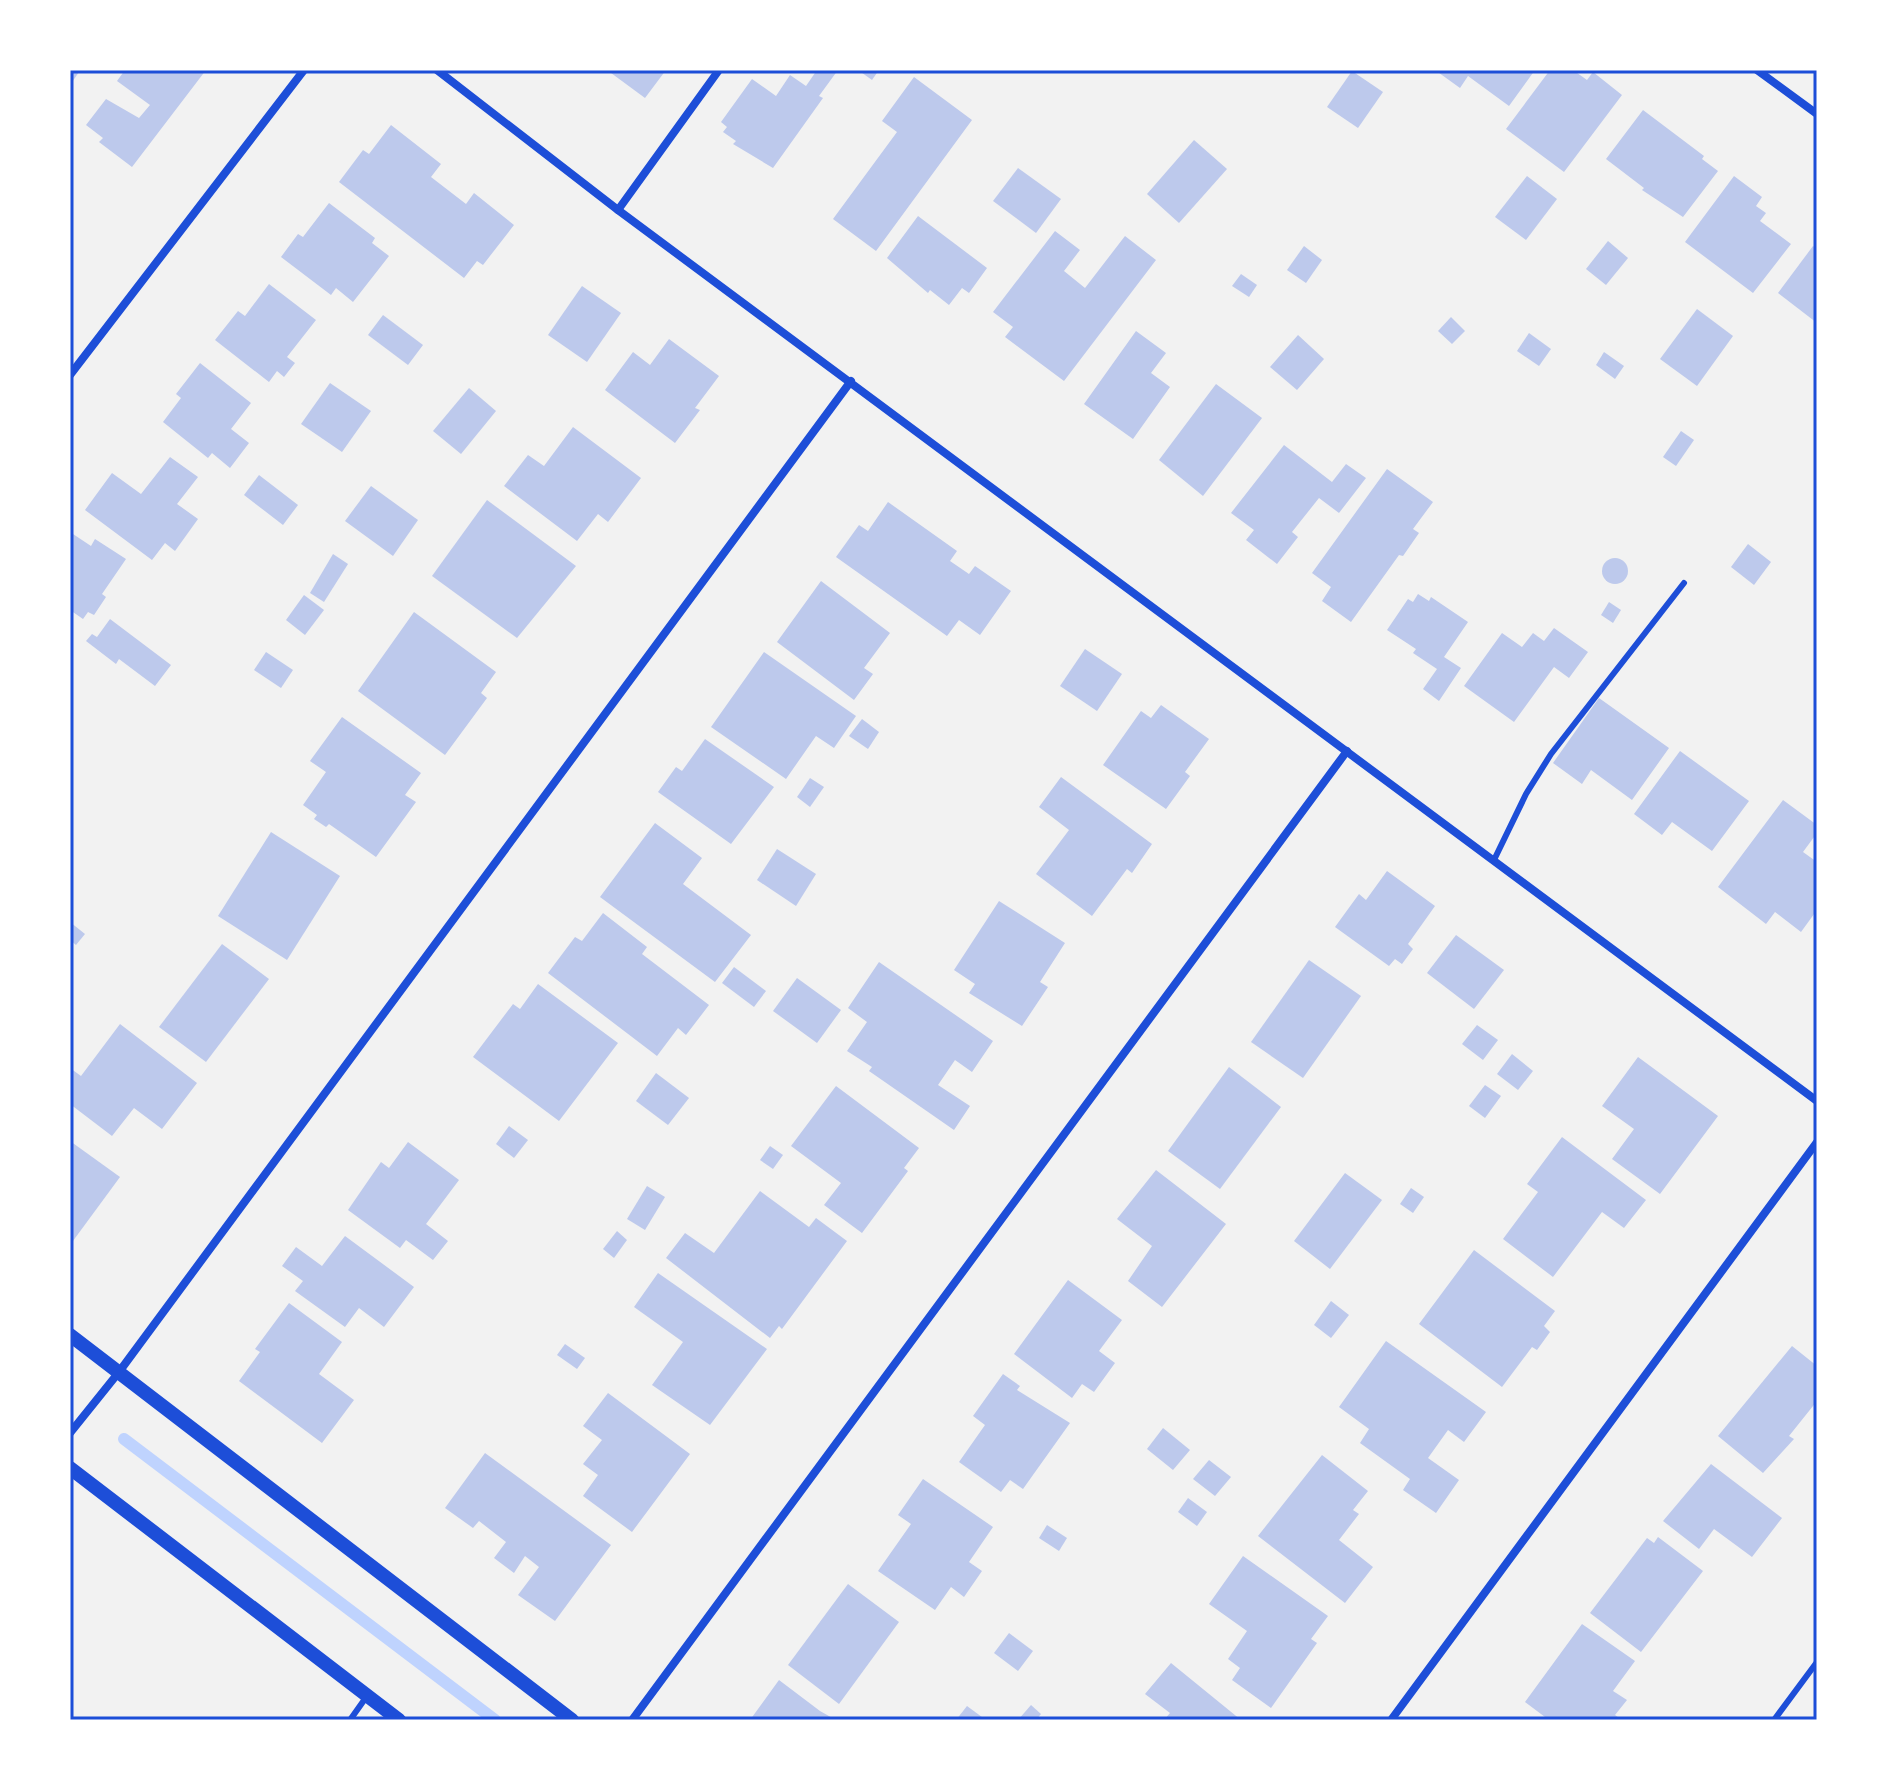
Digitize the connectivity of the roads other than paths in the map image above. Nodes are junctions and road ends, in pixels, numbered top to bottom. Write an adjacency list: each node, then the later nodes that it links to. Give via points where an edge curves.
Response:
1 (304, 70): 7 (street)
2 (437, 70): 6 (street)
3 (719, 70): 6 (street)
4 (1757, 70): 5 (street)
5 (1817, 114)
6 (618, 210): 8 (street)
7 (70, 375)
8 (851, 381): 10 (street); 15 (street)
9 (1684, 583): 11 (lane, via 1551,754)
10 (1347, 751): 11 (street); 23 (street)
11 (1494, 860): 12 (street)
12 (1817, 1101)
13 (1817, 1142): 24 (street)
14 (70, 1335): 15 (street)
15 (119, 1372): 16 (street); 22 (street)
16 (70, 1433)
17 (70, 1468): 19 (street)
18 (1817, 1662): 25 (lane)
19 (367, 1696): 20 (lane); 21 (street)
20 (350, 1720)
21 (399, 1720)
22 (572, 1720)
23 (632, 1720)
24 (1391, 1720)
25 (1774, 1720)

